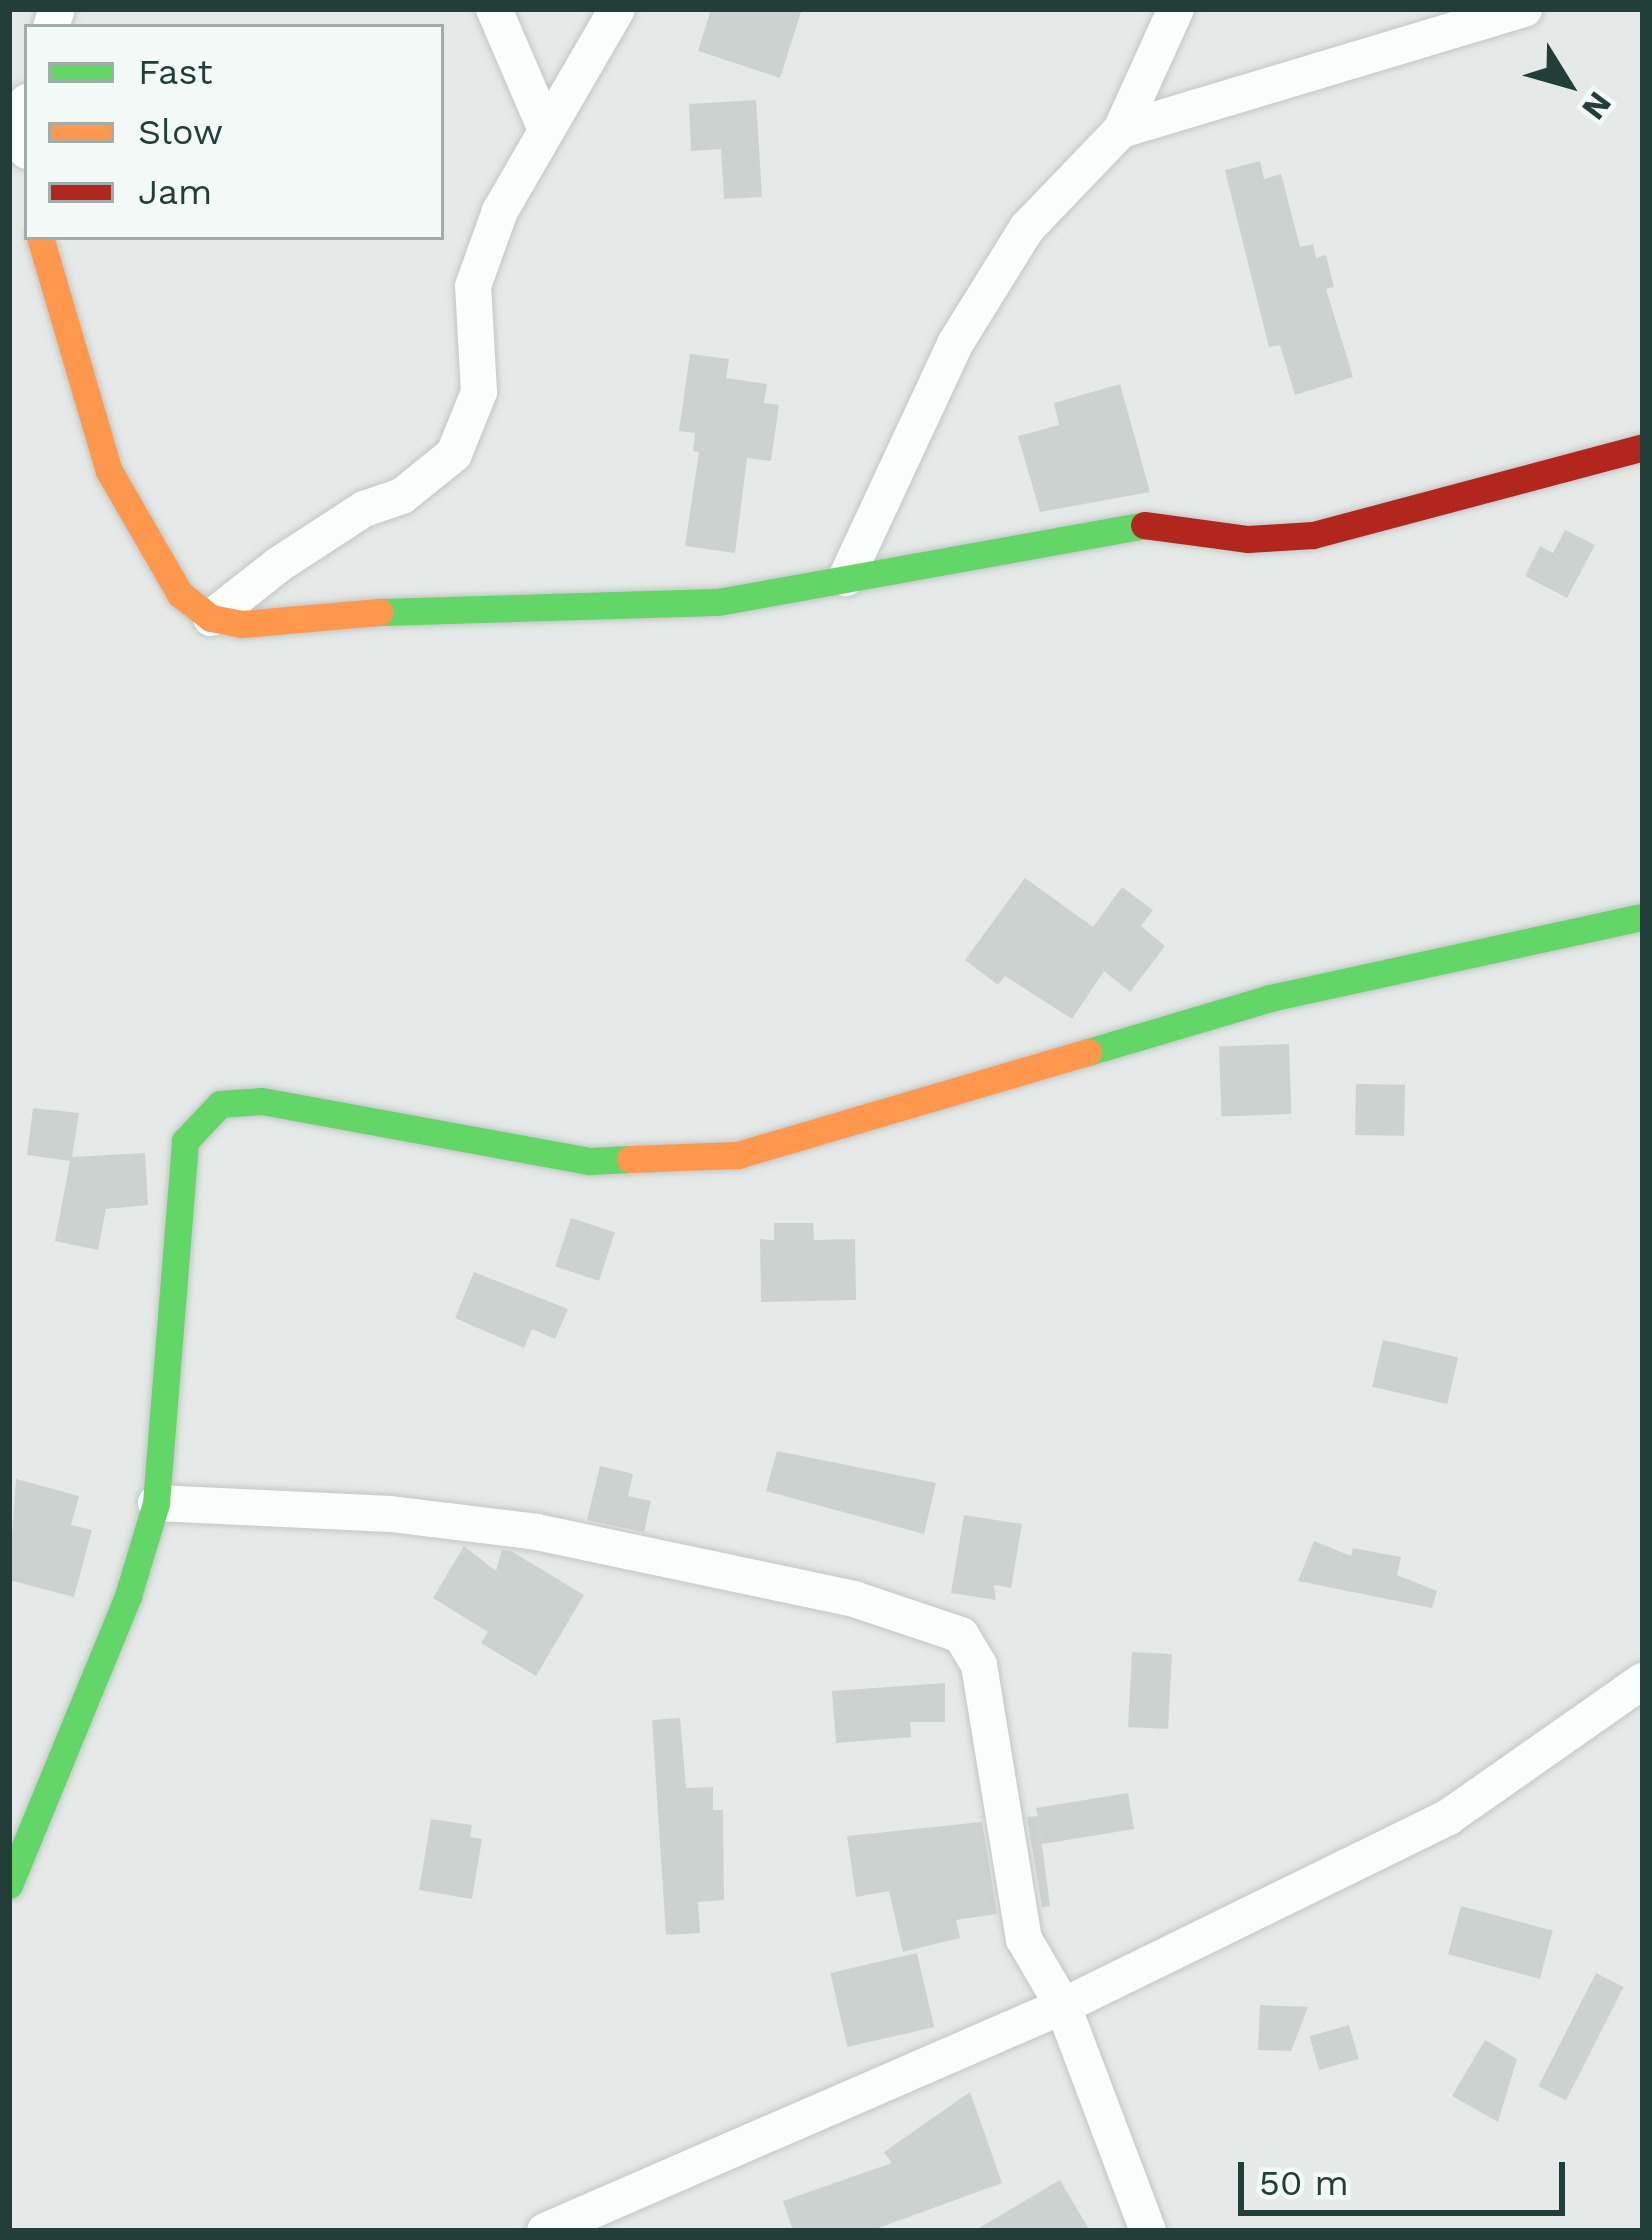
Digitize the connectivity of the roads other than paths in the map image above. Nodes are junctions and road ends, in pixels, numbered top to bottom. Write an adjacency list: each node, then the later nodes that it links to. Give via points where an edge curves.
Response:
1 (494, 9): 5 (street)
2 (617, 9): 5 (street)
3 (1176, 9): 6 (street)
4 (1524, 9): 6 (street)
5 (544, 125): 10 (street, via 473,286 478,392 454,454)
6 (1121, 130): 9 (street, via 1015,247 955,344)
7 (41, 240): 10 (street, via 109,472 180,594)
8 (1643, 447): 9 (street, via 1313,535 1249,539 1156,524)
9 (846, 578): 10 (street, via 718,602 347,613 242,625)
10 (211, 617)
11 (1643, 916): 12 (street, via 1270,998 739,1155 590,1161 262,1101 220,1104 185,1141)
12 (157, 1503): 14 (street, via 128,1596); 15 (street, via 392,1514 537,1532 854,1599 961,1635 979,1665 1017,1913)
13 (1643, 1681): 15 (street, via 1447,1818)
14 (9, 1885)
15 (1063, 2006): 16 (street); 17 (street)
16 (544, 2231)
17 (1148, 2231)

